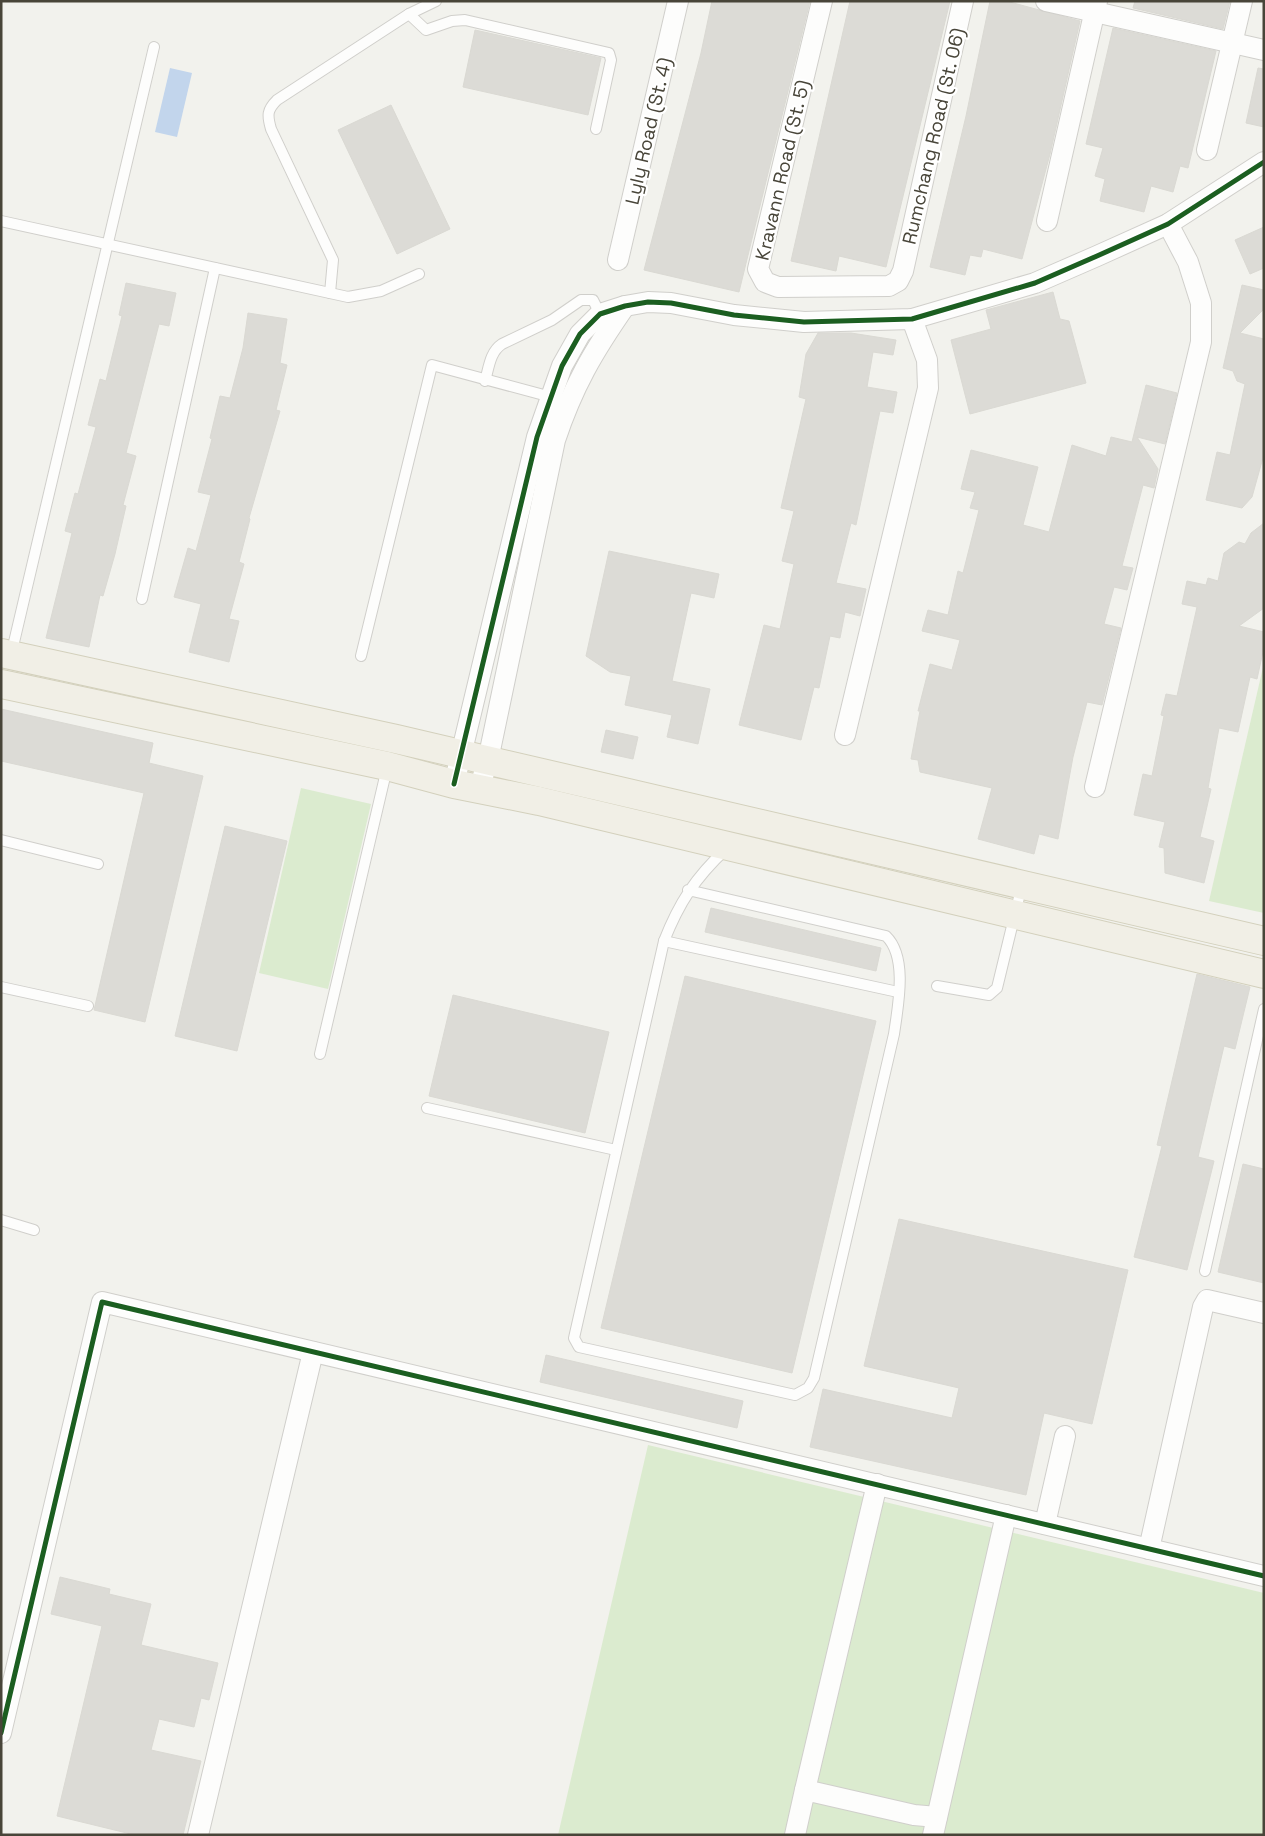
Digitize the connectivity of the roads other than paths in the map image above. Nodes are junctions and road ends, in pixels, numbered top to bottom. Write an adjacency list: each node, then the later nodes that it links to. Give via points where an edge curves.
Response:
1 (436, 1): 8 (lane)
2 (678, 1): 19 (street, Lyly Road (St. 4))
3 (822, 1): 21 (street, Kravann Road (St. 5), via 758,269 765,282 778,287 889,286 898,281)
4 (963, 1): 21 (street, Rumchang Road (St. 06))
5 (1046, 1): 7 (street)
6 (1242, 1): 9 (street)
7 (1095, 7): 9 (street); 16 (street)
8 (409, 14): 12 (lane, via 426,30 465,20 609,53 611,60); 23 (lane, via 269,108 267,116 271,129 334,260)
9 (1232, 43): 11 (street); 13 (street)
10 (154, 47): 18 (lane)
11 (1264, 50)
12 (596, 129)
13 (1207, 150)
14 (1264, 162): 17 (street)
15 (1, 221): 18 (lane)
16 (1047, 221)
17 (1168, 224): 24 (street, via 1035,283); 37 (street, via 1188,262 1201,303 1201,342)
18 (107, 244): 20 (lane); 29 (lane)
19 (618, 260)
20 (215, 268): 23 (lane); 28 (lane)
21 (902, 270)
22 (419, 274): 23 (lane, via 381,291 348,297)
23 (330, 293)
24 (912, 319): 25 (street, via 804,322 648,302 625,306); 32 (street, via 927,360 928,388)
25 (605, 321): 26 (lane, via 592,300 581,300 552,320 495,349); 27 (street, via 580,334 562,366)
26 (486, 381): 27 (lane); 30 (lane, via 432,365)
27 (558, 399): 33 (street, via 536,437); 34 (street, via 555,440)
28 (142, 599)
29 (6, 654): 33 (main road)
30 (361, 656)
31 (1, 684): 35 (main road)
32 (845, 735)
33 (461, 754): 34 (main road); 36 (street)
34 (488, 760): 36 (street); 41 (main road)
35 (388, 766): 36 (main road); 52 (lane)
36 (466, 786): 39 (main road)
37 (1095, 787)
38 (1, 840): 40 (lane)
39 (729, 846): 42 (lane); 43 (main road)
40 (98, 864)
41 (1022, 885): 43 (lane); 45 (main road)
42 (688, 890): 44 (lane); 49 (lane, via 886,936 898,955)
43 (1014, 916): 46 (main road); 47 (lane, via 997,988 989,995)
44 (664, 941): 49 (lane); 54 (lane)
45 (1264, 941)
46 (1264, 974)
47 (937, 986)
48 (1, 987): 50 (lane)
49 (898, 992): 54 (lane, via 894,1034 814,1378 803,1392 794,1395 576,1344 574,1338)
50 (88, 1006)
51 (1264, 1008): 57 (lane)
52 (320, 1054)
53 (427, 1108): 54 (lane)
54 (616, 1150)
55 (1, 1220): 56 (lane)
56 (34, 1230)
57 (1205, 1271)
58 (1264, 1313): 64 (street, via 1207,1300 1202,1307)
59 (313, 1352): 61 (street); 66 (street, via 102,1302); 69 (street)
60 (1065, 1436): 63 (street)
61 (877, 1484): 62 (street); 67 (street)
62 (1006, 1515): 63 (street); 68 (street)
63 (1045, 1524): 64 (street)
64 (1149, 1549): 65 (street)
65 (1264, 1576)
66 (1, 1733)
67 (805, 1790): 68 (street, via 914,1815); 70 (street)
68 (935, 1826)
69 (198, 1835)
70 (794, 1835)

